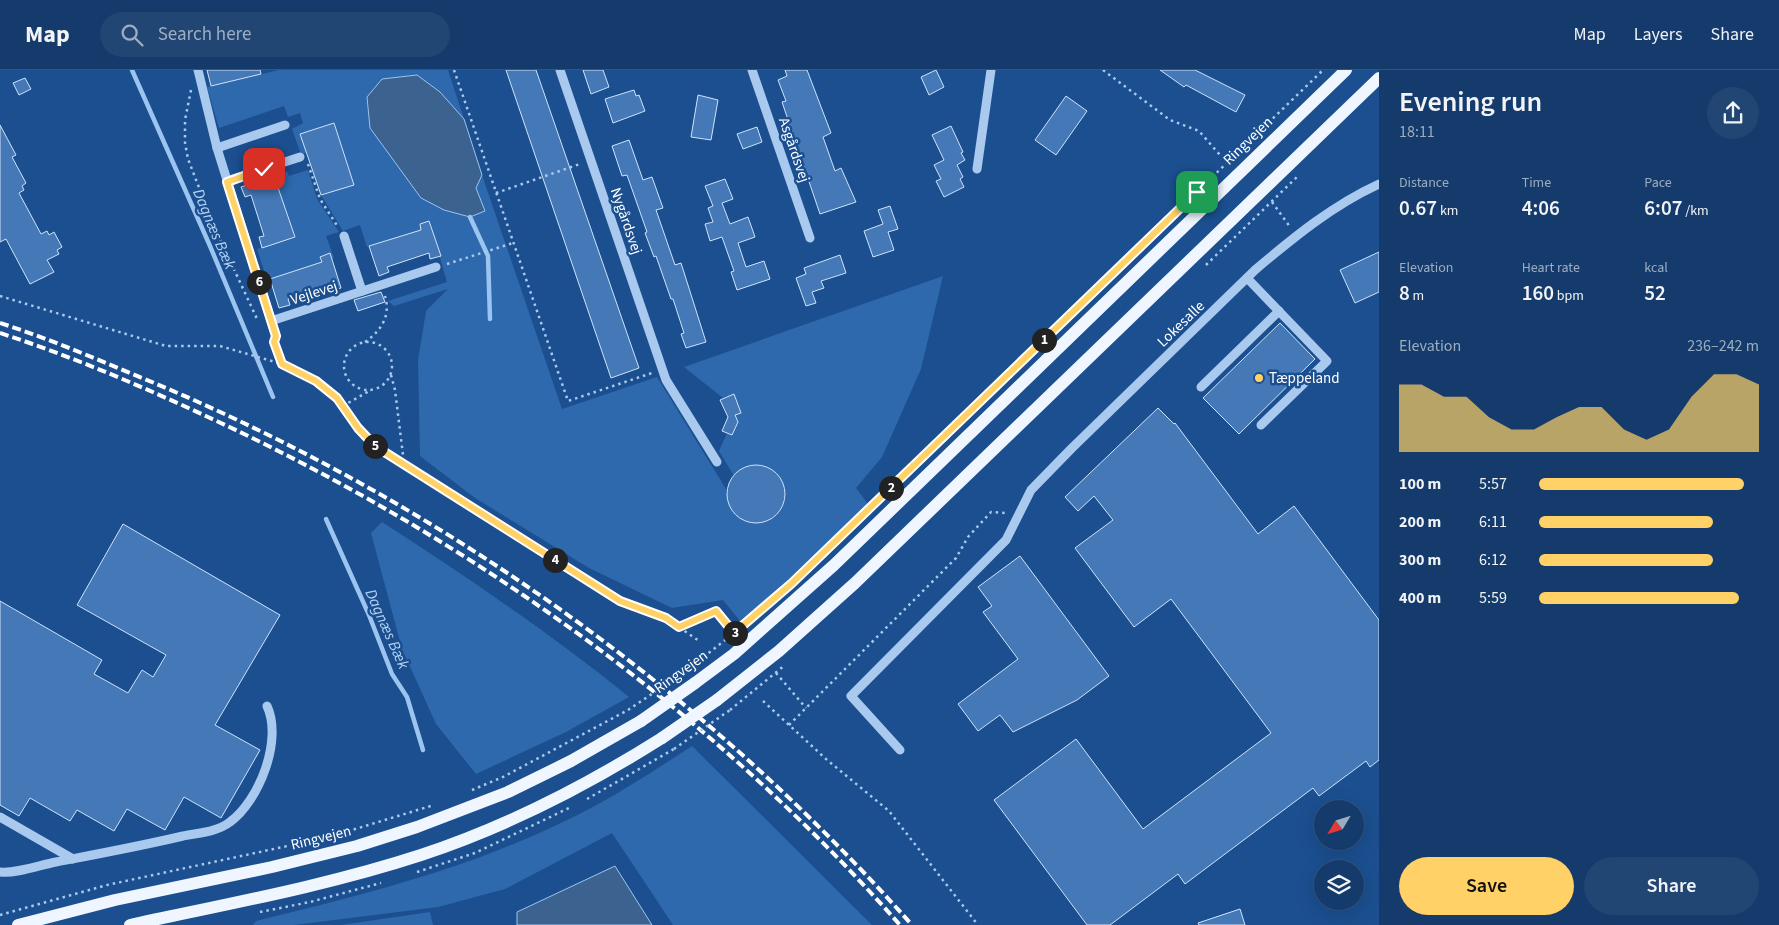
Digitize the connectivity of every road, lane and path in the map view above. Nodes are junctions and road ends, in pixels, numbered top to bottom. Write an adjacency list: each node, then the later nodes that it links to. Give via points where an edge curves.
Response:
1 (454, 70): 18 (path)
2 (560, 70): 13 (street, Nygårdsvej)
3 (752, 70): 22 (street, Asgårdsvej)
4 (991, 70): 15 (street)
5 (1103, 70): 14 (path, via 1170,120 1199,131)
6 (1323, 70): 14 (path)
7 (1346, 70): 63 (main road, Ringvejen, bridge, via 834,565 734,654 640,721 571,761 508,792 417,827 357,846)
8 (199, 73): 11 (street); 31 (path, via 192,85 185,120 188,159 213,224)
9 (1379, 78): 64 (main road, bridge, via 855,583 717,700 662,738 593,780 535,809 430,852 298,889)
10 (285, 125): 11 (street)
11 (217, 148): 16 (street)
12 (300, 157): 16 (street); 21 (path, via 306,156 320,199)
13 (591, 160): 18 (path); 35 (street, Nygårdsvej)
14 (1227, 163): 44 (path)
15 (977, 169)
16 (227, 182): 30 (street)
17 (1379, 184): 20 (street, Lokesalle, via 1356,195)
18 (496, 193): 23 (path)
19 (1272, 202): 20 (path, via 1285,222)
20 (1298, 234): 25 (street, Lokesalle)
21 (344, 236): 27 (street)
22 (810, 238)
23 (513, 243): 24 (path); 35 (path, via 568,401)
24 (436, 267): 26 (street, Vejlevej)
25 (1247, 278): 29 (street); 43 (street, Lokesalle, via 1072,448 1031,490)
26 (381, 285): 27 (street, Vejlevej); 33 (path, via 387,303 386,318 380,330)
27 (362, 291): 30 (street, Vejlevej)
28 (0, 296): 34 (path, via 166,346 220,346)
29 (1279, 311): 37 (street); 40 (street, via 1327,361)
30 (271, 321): 32 (street)
31 (262, 326)
32 (276, 336): 34 (path, via 274,342)
33 (365, 342): 36 (path, via 379,344 389,354); 38 (path, via 352,347 344,366 347,379 352,384)
34 (282, 364): 39 (path, via 316,381)
35 (663, 370): 42 (street, Nygårdsvej)
36 (391, 374): 38 (path, via 383,385); 41 (path, via 403,455)
37 (1201, 387)
38 (371, 390): 39 (path)
39 (342, 404): 41 (path, via 375,446)
40 (1261, 425)
41 (400, 462): 46 (path, via 620,601 666,618)
42 (716, 462)
43 (1020, 510): 52 (path, via 991,512 968,537 956,558); 56 (street, Lokesalle, via 1006,540 851,696)
44 (791, 584)
45 (744, 626): 47 (path)
46 (679, 627): 47 (path, via 716,611); 48 (path)
47 (734, 633): 57 (path, bridge, via 628,710 503,778)
48 (699, 641)
49 (776, 673): 52 (path)
50 (763, 701): 54 (path)
51 (267, 706): 60 (street, via 272,716 273,731 265,771 254,793 230,822 217,828)
52 (806, 708): 54 (path)
53 (730, 710): 55 (path, bridge)
54 (788, 724): 65 (path, via 889,811)
55 (674, 749)
56 (900, 750)
57 (470, 791)
58 (435, 804): 62 (path, via 329,837 107,885)
59 (0, 817): 60 (street)
60 (73, 859): 61 (street)
61 (0, 872)
62 (0, 915)
63 (18, 925)
64 (130, 925)
65 (978, 925)

